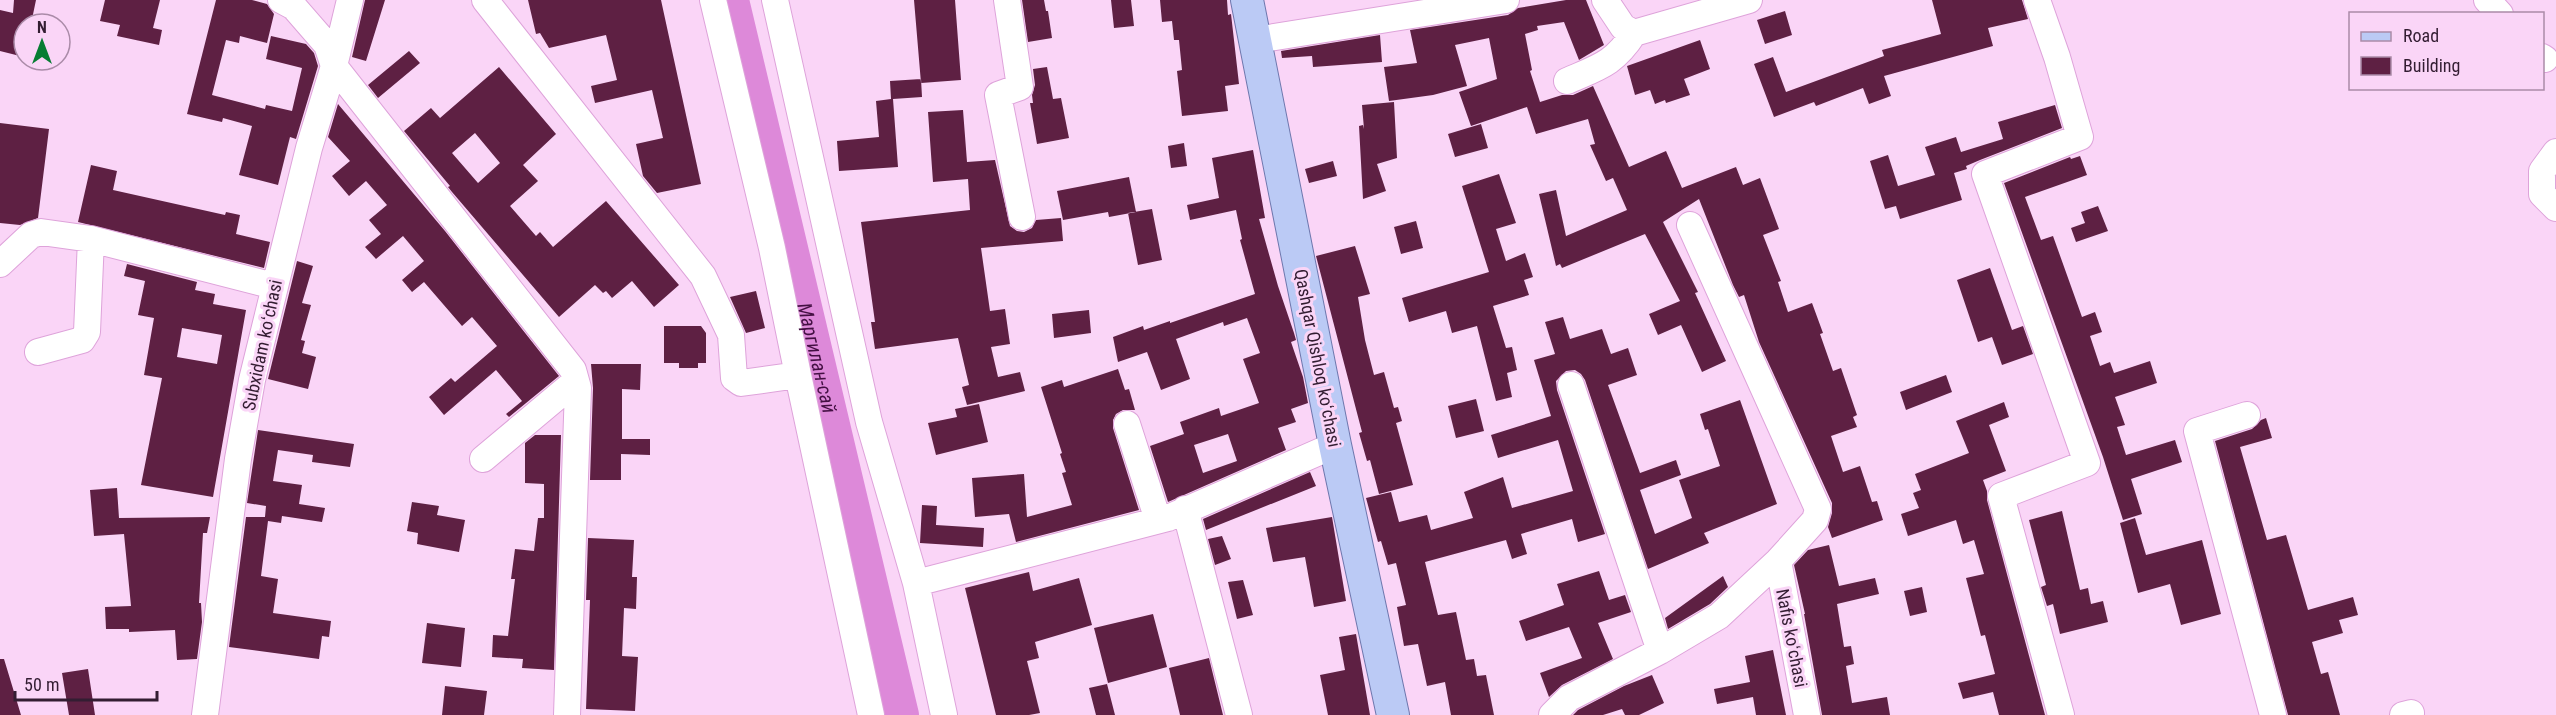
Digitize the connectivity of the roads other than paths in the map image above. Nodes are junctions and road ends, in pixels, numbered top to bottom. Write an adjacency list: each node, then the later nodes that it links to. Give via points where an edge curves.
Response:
1 (281, 0): 16 (street, via 294,7 327,45)
2 (350, 0): 16 (street, Subxidam koʻchasi)
3 (485, 0): 26 (street, via 703,276 731,335 734,378 741,383)
4 (713, 0): 26 (street)
5 (775, 0): 36 (street, via 869,422)
6 (1007, 0): 20 (street, via 1020,87 998,95)
7 (1247, 0): 15 (main road, Qashqar Qishloq koʻchasi)
8 (1506, 0): 15 (street)
9 (1605, 0): 14 (street, via 1623,27)
10 (1749, 0): 14 (street)
11 (2037, 0): 46 (street, via 2080,136 1985,174 2087,463 2001,496)
12 (2487, 0): 13 (street)
13 (2498, 12)
14 (1634, 33): 17 (street, via 1610,62)
15 (1256, 39): 31 (main road, Qashqar Qishloq koʻchasi)
16 (334, 66): 24 (street, Subxidam koʻchasi); 27 (street, via 573,370)
17 (1567, 81)
18 (2556, 152): 19 (street, via 2542,171 2542,194)
19 (2556, 208)
20 (1022, 217)
21 (1690, 225): 35 (street, via 1818,509 1815,520)
22 (91, 239): 23 (street, via 41,232); 24 (street); 25 (street, via 87,332 82,340)
23 (0, 264)
24 (274, 286): 38 (street, Subxidam koʻchasi, via 238,459)
25 (38, 352)
26 (798, 375): 40 (street)
27 (576, 381): 32 (street); 39 (street)
28 (1571, 385): 37 (street)
29 (2247, 415): 47 (street, via 2196,431)
30 (1127, 424): 34 (street)
31 (1335, 445): 33 (street); 43 (main road, Qashqar Qishloq koʻchasi)
32 (483, 459)
33 (1185, 509): 34 (street); 42 (street)
34 (1158, 520): 36 (street)
35 (1778, 561): 37 (street, via 1719,616); 45 (street, Nafis koʻchasi)
36 (916, 583): 41 (street)
37 (1659, 651): 44 (street, via 1569,698)
38 (205, 715)
39 (567, 715)
40 (871, 715)
41 (944, 715)
42 (1239, 715)
43 (1393, 715)
44 (1552, 715)
45 (1807, 715)
46 (2061, 715)
47 (2273, 715)

